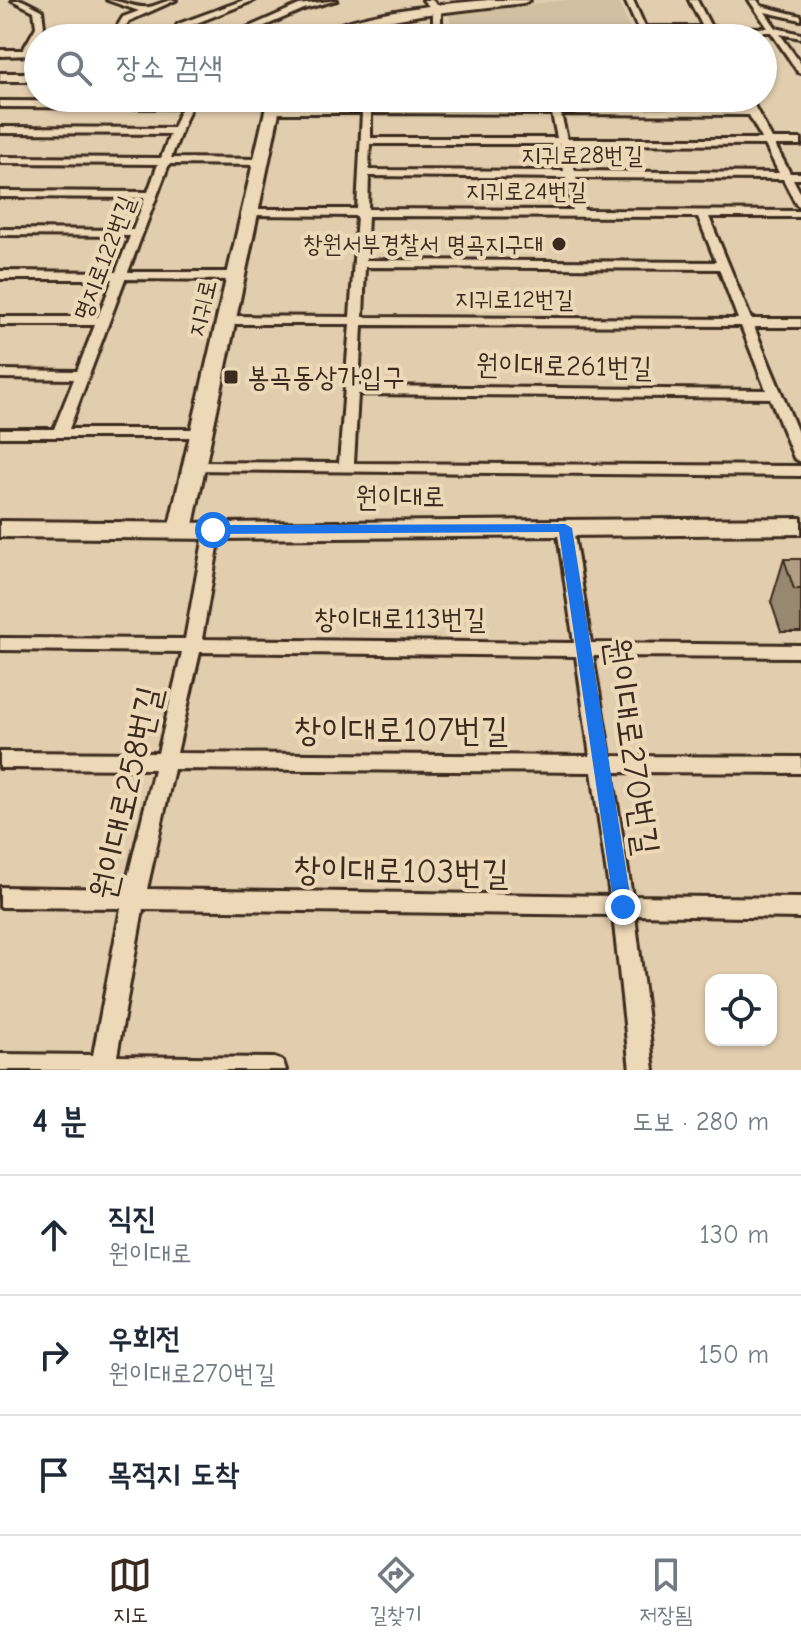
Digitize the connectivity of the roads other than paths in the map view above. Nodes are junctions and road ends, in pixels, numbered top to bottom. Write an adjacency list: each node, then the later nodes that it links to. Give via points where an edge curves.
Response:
1 (16, 0): 15 (street, via 38,10)
2 (111, 0): 13 (street)
3 (172, 0): 13 (street)
4 (251, 0): 17 (street)
5 (333, 0): 12 (street)
6 (524, 0): 10 (street)
7 (629, 0): 21 (street)
8 (693, 0): 22 (street)
9 (292, 4): 12 (street)
10 (432, 4): 19 (street); 20 (street)
11 (756, 4): 14 (street); 23 (street)
12 (302, 7): 18 (street)
13 (144, 10): 16 (street)
14 (801, 18)
15 (41, 24)
16 (123, 24)
17 (186, 24)
18 (262, 24)
19 (359, 24)
20 (434, 24)
21 (640, 24)
22 (706, 24)
23 (770, 24)
24 (777, 31): 26 (street)
25 (777, 34): 29 (street)
26 (801, 36)
27 (0, 53): 28 (street)
28 (24, 53)
29 (801, 70)
30 (0, 77): 31 (street)
31 (24, 77)
32 (0, 104): 33 (street)
33 (24, 104)
34 (184, 112): 40 (street, 명지로122번길)
35 (272, 112): 47 (street, 지귀로)
36 (366, 112): 41 (street)
37 (556, 112): 42 (street)
38 (753, 112): 43 (street)
39 (0, 130): 40 (street)
40 (176, 131): 46 (street, 명지로122번길)
41 (364, 141): 42 (street); 48 (street)
42 (564, 141): 43 (street); 49 (street)
43 (768, 142): 44 (street); 50 (street)
44 (801, 142)
45 (0, 160): 46 (street)
46 (165, 160): 47 (street); 53 (street, 명지로122번길)
47 (261, 162): 56 (street, 지귀로)
48 (363, 173): 49 (street, 지귀로28번길); 55 (street)
49 (571, 175): 50 (street, 지귀로28번길); 57 (street)
50 (786, 176): 51 (street, 지귀로28번길); 54 (street)
51 (801, 176)
52 (0, 194): 53 (street)
53 (151, 195): 61 (street, 명지로122번길)
54 (801, 204)
55 (360, 211): 56 (street, 지귀로24번길); 57 (street, 지귀로24번길); 62 (street)
56 (250, 212): 66 (street, 지귀로)
57 (579, 213): 58 (street, 지귀로24번길)
58 (702, 214): 59 (street, 지귀로24번길); 63 (street)
59 (801, 214)
60 (0, 232): 61 (street)
61 (137, 233): 65 (street, 명지로122번길)
62 (361, 263): 63 (street); 68 (street)
63 (724, 266): 71 (street)
64 (0, 275): 65 (street)
65 (122, 275): 66 (street); 70 (street, 명지로122번길)
66 (236, 276): 67 (street, 지귀로)
67 (226, 320): 68 (street, 지귀로12번길); 79 (street, 지귀로)
68 (357, 320): 71 (street, 지귀로12번길); 75 (street)
69 (0, 321): 70 (street)
70 (103, 321): 74 (street, 명지로122번길)
71 (748, 323): 72 (street, 지귀로12번길); 76 (street)
72 (801, 323)
73 (0, 374): 74 (street)
74 (83, 375): 78 (street, 명지로122번길)
75 (352, 390): 76 (street, 원이대로261번길); 82 (street)
76 (776, 394): 80 (street)
77 (0, 433): 78 (street)
78 (60, 433): 79 (street)
79 (201, 433): 81 (street, 지귀로)
80 (801, 458)
81 (193, 467): 82 (street); 87 (street, 지귀로)
82 (346, 468): 83 (street)
83 (801, 471)
84 (801, 526): 85 (main road, 원이대로)
85 (565, 528): 88 (main road, 원이대로); 91 (street, 원이대로270번길)
86 (0, 529): 87 (main road, 원이대로)
87 (180, 530): 88 (main road, 원이대로)
88 (213, 530): 90 (street, 원이대로258번길)
89 (0, 644): 90 (street, 창이대로113번길)
90 (192, 647): 91 (street, 창이대로113번길); 94 (street, 원이대로258번길)
91 (584, 647): 92 (street, 창이대로113번길); 95 (street, 원이대로270번길)
92 (801, 651)
93 (0, 760): 94 (street, 창이대로107번길)
94 (167, 761): 95 (street, 창이대로107번길); 98 (street, 원이대로258번길)
95 (602, 762): 96 (street, 창이대로107번길); 99 (street, 원이대로270번길)
96 (801, 765)
97 (0, 897): 98 (street, 창이대로103번길)
98 (134, 897): 99 (street, 창이대로103번길); 102 (street, 원이대로258번길)
99 (623, 907): 100 (street, 창이대로103번길); 104 (street, 원이대로270번길)
100 (801, 908)
101 (0, 1066): 102 (street)
102 (103, 1068): 103 (street)
103 (274, 1070)
104 (642, 1070)

